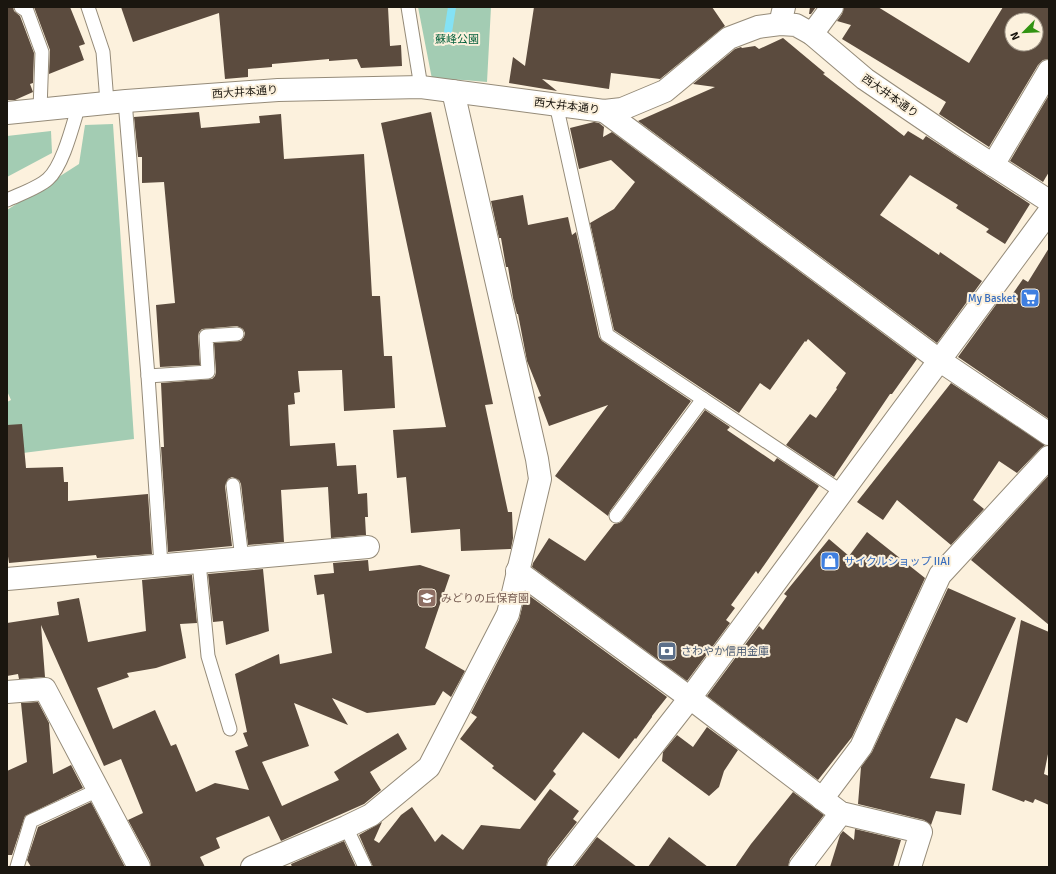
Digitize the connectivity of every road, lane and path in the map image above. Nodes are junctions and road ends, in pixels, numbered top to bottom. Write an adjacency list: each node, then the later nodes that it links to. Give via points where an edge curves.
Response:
1 (21, 7): 13 (lane, via 27,11 42,52)
2 (88, 7): 10 (lane, via 104,52)
3 (408, 7): 8 (lane)
4 (832, 7): 6 (street)
5 (782, 16): 6 (street, 西大井本通り); 14 (street, 西大井本通り, via 729,38 665,91 622,109)
6 (812, 34): 16 (street, 西大井本通り, via 865,79)
7 (1049, 71): 16 (street)
8 (421, 87): 9 (street, 西大井本通り); 10 (street, 西大井本通り, via 278,90)
9 (452, 91): 11 (street, 西大井本通り); 33 (street, via 538,459 540,479)
10 (117, 101): 12 (street, 西大井本通り); 22 (lane, via 126,120)
11 (556, 104): 14 (street, 西大井本通り); 23 (lane, via 607,335)
12 (79, 105): 13 (street, 西大井本通り); 17 (lane, via 68,143 49,179)
13 (40, 110): 15 (street, 西大井本通り)
14 (604, 110): 21 (street)
15 (7, 113)
16 (993, 165): 18 (street, 西大井本通り)
17 (7, 200)
18 (1049, 201)
19 (1049, 212): 21 (street)
20 (237, 334): 22 (lane, via 206,336 208,372)
21 (939, 360): 24 (street); 27 (street)
22 (148, 376): 32 (lane)
23 (703, 399): 27 (lane); 28 (lane)
24 (1049, 434)
25 (1049, 457): 39 (street, via 940,575 861,747)
26 (233, 485): 30 (lane)
27 (842, 492): 36 (street)
28 (616, 516)
29 (368, 547): 30 (street)
30 (242, 558): 31 (street)
31 (199, 562): 32 (street); 37 (lane, via 208,656)
32 (161, 565): 34 (street)
33 (517, 571): 36 (street); 41 (street, via 508,614 429,767 371,815)
34 (7, 579)
35 (7, 692): 38 (street, via 45,689)
36 (690, 698): 39 (street); 46 (street)
37 (230, 729)
38 (98, 790): 42 (lane, via 31,821); 43 (street)
39 (822, 799): 40 (street)
40 (840, 813): 47 (street); 48 (street, via 921,832)
41 (346, 827): 44 (street); 45 (lane)
42 (17, 867)
43 (139, 867)
44 (252, 867)
45 (365, 867)
46 (558, 867)
47 (800, 867)
48 (910, 867)

